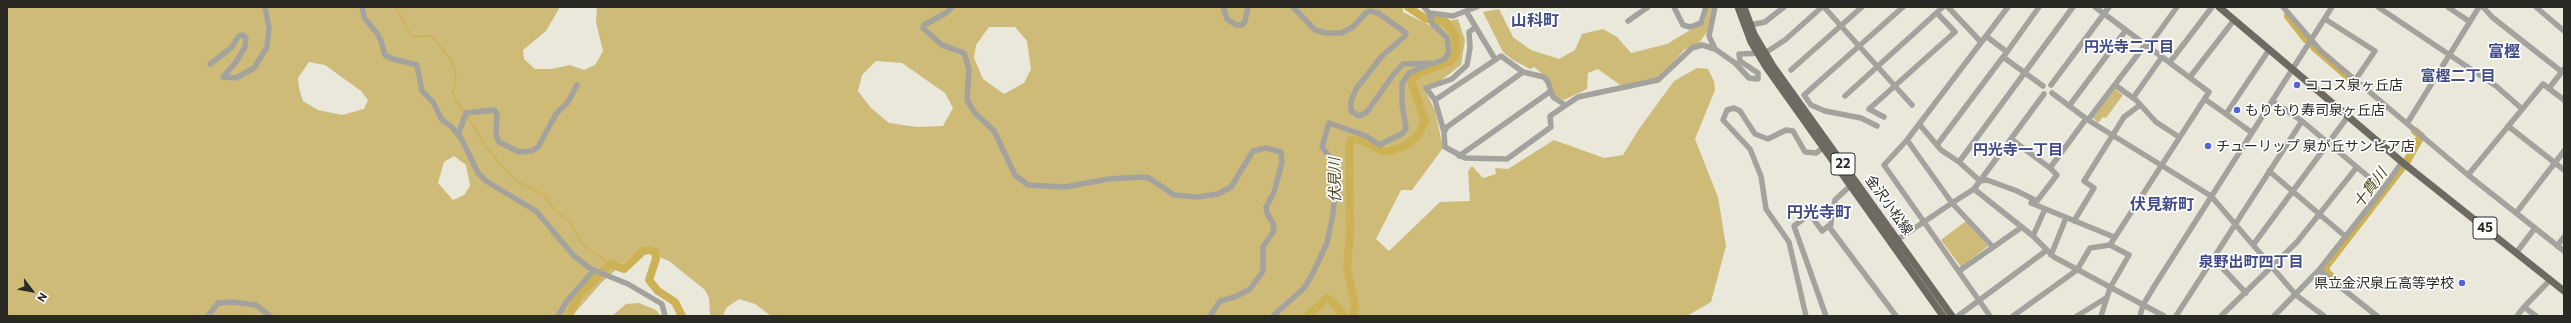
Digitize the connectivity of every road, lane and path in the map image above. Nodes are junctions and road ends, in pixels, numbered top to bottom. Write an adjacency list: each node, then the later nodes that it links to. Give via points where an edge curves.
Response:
1 (265, 7): 63 (street, via 269,28 267,47 254,68 236,78 223,77 236,62 244,47 246,38 243,35)
2 (362, 7): 104 (street, via 364,19 377,33 385,55 417,65 422,90 433,102 442,120)
3 (952, 7): 173 (street, via 923,28 942,46 964,53 969,69 967,100 974,112 994,131 1015,175 1028,185 1066,186 1108,179 1142,177 1150,178 1174,195 1211,195 1225,192 1231,187 1253,152 1266,148 1281,152 1279,174 1274,192 1266,206 1274,225 1273,232 1263,247 1263,271 1250,289 1220,302)
4 (1223, 7): 5 (street, via 1227,19 1236,25 1245,22)
5 (1248, 7)
6 (1293, 7): 64 (street, via 1315,30 1326,33 1341,33 1353,27 1370,11 1378,13 1406,33 1382,56 1356,89 1350,111 1355,114 1363,116 1368,112 1403,64)
7 (1424, 7): 38 (street)
8 (1477, 7): 36 (street)
9 (1648, 7): 42 (street)
10 (1674, 7): 11 (street, via 1683,25 1690,27 1701,23)
11 (1706, 7)
12 (1714, 7): 54 (street, via 1709,36)
13 (1738, 7): 57 (main road, 金沢小松線 / 22)
14 (1744, 7): 44 (main road, 金沢小松線 / 22)
15 (1784, 7): 44 (street, via 1765,22)
16 (1823, 7): 45 (street); 56 (street, via 1785,40)
17 (1862, 7): 45 (street)
18 (1903, 7): 52 (street)
19 (1943, 7): 37 (street)
20 (1948, 7): 51 (street)
21 (2008, 7): 49 (street)
22 (2040, 7): 59 (street)
23 (2073, 7): 70 (street)
24 (2096, 7): 39 (street)
25 (2109, 7): 39 (street)
26 (2177, 7): 53 (street)
27 (2212, 7): 62 (street)
28 (2219, 7): 41 (main road, 45)
29 (2332, 7): 40 (street)
30 (2378, 7): 58 (street)
31 (2448, 7): 43 (street)
32 (2479, 7): 43 (street)
33 (2483, 7): 68 (street, via 2492,17)
34 (2536, 7): 48 (street)
35 (2284, 8): 50 (street)
36 (1466, 11): 38 (street, via 1453,16); 46 (street)
37 (1937, 13): 65 (street); 76 (street, via 1955,32)
38 (1430, 14): 64 (street, via 1432,23 1448,38 1448,52 1440,62)
39 (2104, 14): 47 (street); 74 (street)
40 (2325, 19): 50 (street); 72 (street, via 2375,51)
41 (2234, 20): 55 (main road, 45); 71 (street)
42 (1628, 21)
43 (2470, 22): 58 (street)
44 (1750, 25): 56 (main road, 金沢小松線 / 22)
45 (1841, 26): 52 (street); 67 (street)
46 (1476, 27): 61 (street); 84 (street, via 1468,32 1470,48 1467,65 1452,79 1426,88)
47 (2126, 30): 53 (street); 91 (street)
48 (2564, 31)
49 (1986, 36): 51 (street); 59 (street)
50 (2312, 39): 66 (street); 72 (street, via 2321,50)
51 (1981, 42): 99 (street)
52 (1858, 46): 65 (street); 100 (street, via 1804,95 1811,104 1825,111 1861,118)
53 (2146, 46): 60 (street); 75 (street)
54 (1715, 49): 57 (street, via 1735,63 1748,78 1756,80 1758,73 1740,60 1738,54); 88 (street, via 1702,45 1692,48 1658,80 1584,94)
55 (2269, 50): 66 (main road, 45); 93 (street)
56 (1765, 53): 57 (street); 145 (main road, 金沢小松線 / 22)
57 (1757, 54): 111 (main road, 金沢小松線 / 22)
58 (2450, 54): 92 (street, via 2496,86); 98 (street)
59 (2005, 55): 70 (street); 110 (street)
60 (2162, 57): 62 (street); 83 (street)
61 (1495, 59): 69 (street, via 1501,56); 84 (street)
62 (2170, 62): 71 (street)
63 (210, 64)
64 (1429, 64): 174 (street, via 1409,73 1402,84 1406,128 1403,133 1379,145 1366,136 1329,123 1322,147 1336,165 1337,174 1327,243 1312,278)
65 (1876, 67): 76 (street); 82 (street)
66 (2292, 68): 87 (street); 94 (main road, 45)
67 (1792, 70)
68 (2563, 71): 78 (street)
69 (1523, 72): 79 (street, via 1544,77); 102 (street, via 1447,127)
70 (2024, 72): 77 (street); 114 (street)
71 (2190, 77): 85 (street, via 2210,92)
72 (2356, 79): 98 (street)
73 (577, 85): 104 (street, via 568,102 556,114 538,147 532,151 519,152 499,142 496,135 497,114 494,110 466,113)
74 (2051, 85): 77 (street); 80 (street)
75 (2115, 85): 83 (street); 96 (street)
76 (1894, 86): 89 (street); 95 (street, via 1869,109)
77 (2043, 86): 81 (street)
78 (2550, 87): 86 (street); 92 (street, via 2542,84)
79 (1551, 91): 88 (street, via 1553,97); 113 (street)
80 (2052, 93): 81 (street); 91 (street)
81 (2044, 94): 107 (street)
82 (1845, 96)
83 (2133, 98): 90 (street)
84 (1435, 100): 102 (street)
85 (2206, 100): 93 (street); 106 (street)
86 (2564, 100)
87 (2272, 101): 97 (street); 103 (street)
88 (1565, 105): 113 (street, via 1550,116 1551,127 1507,159)
89 (1912, 105)
90 (2140, 105): 105 (street, via 2124,118); 106 (street, via 2156,122)
91 (2069, 106): 96 (street)
92 (2521, 108): 101 (street)
93 (2226, 114): 103 (street)
94 (2349, 115): 109 (street); 115 (main road, 45)
95 (1884, 116)
96 (2087, 120): 105 (street); 119 (street)
97 (2302, 121): 109 (street); 121 (street)
98 (2408, 122): 122 (street)
99 (1920, 125): 108 (street); 110 (street)
100 (1877, 126)
101 (2508, 126): 116 (street); 122 (street)
102 (1444, 132): 113 (street, via 1445,147)
103 (2252, 132): 128 (street)
104 (458, 135): 155 (street, via 478,173 486,181 536,211 574,256)
105 (2113, 135): 117 (street); 136 (street, via 2084,181 2094,188)
106 (2179, 137): 117 (street)
107 (2011, 139): 119 (street); 123 (street)
108 (1907, 140): 130 (street); 135 (street, via 1884,165)
109 (2328, 143): 118 (street); 127 (street)
110 (1937, 145): 114 (street)
111 (1823, 148): 124 (main road, 金沢小松線 / 22); 175 (street, via 1816,153 1805,152 1793,131 1786,130 1768,140 1755,134 1740,111 1734,108 1727,110 1724,120 1750,149 1761,176 1766,209 1788,242)
112 (2564, 152): 116 (street)
113 (1459, 156)
114 (1958, 162): 123 (street)
115 (2404, 163): 126 (street); 152 (main road, 45)
116 (2555, 163): 120 (street); 132 (street)
117 (2161, 165): 128 (street); 142 (street)
118 (2357, 167): 126 (street); 133 (street)
119 (2050, 168): 129 (street, via 2057,175 2037,201)
120 (2564, 170)
121 (2269, 171): 127 (street); 138 (street)
122 (2468, 175): 132 (street)
123 (1980, 181): 125 (street); 129 (street, via 1986,180)
124 (1850, 186): 137 (street, via 1835,200); 178 (main road, 金沢小松線 / 22)
125 (1974, 189): 130 (street); 139 (street)
126 (2384, 190): 143 (street)
127 (2292, 192): 133 (street); 147 (street)
128 (2210, 196): 138 (street); 166 (street)
129 (2033, 199): 131 (street, via 2032,203)
130 (1952, 203): 135 (street); 149 (street)
131 (2045, 209): 134 (street); 141 (street)
132 (2516, 213): 140 (street)
133 (2319, 214): 143 (street); 154 (street)
134 (2066, 218): 136 (street); 151 (street)
135 (1924, 221): 145 (street); 158 (street)
136 (2074, 221): 142 (street)
137 (1830, 224): 176 (street, via 1822,231 1810,214 1794,226); 177 (street)
138 (2235, 226): 147 (street); 153 (street)
139 (2022, 227): 141 (street); 149 (street)
140 (2535, 228): 148 (street); 152 (street)
141 (2033, 236): 151 (street)
142 (2114, 237): 146 (street)
143 (2346, 237): 157 (street)
144 (2564, 237): 148 (street)
145 (1897, 240): 179 (main road, 金沢小松線 / 22)
146 (2110, 245): 156 (street, via 2090,248); 160 (street, via 2130,255)
147 (2252, 246): 154 (street)
148 (2557, 246): 150 (street)
149 (1994, 247): 158 (street)
150 (2564, 251)
151 (2049, 253): 156 (street); 165 (street)
152 (2516, 253): 159 (main road, 45)
153 (2213, 258): 162 (street); 187 (street)
154 (2272, 267): 162 (street); 163 (street)
155 (594, 270): 171 (street, via 567,301); 172 (street, via 628,284 662,304)
156 (2077, 270): 160 (street); 182 (street)
157 (2319, 270): 163 (street); 168 (street)
158 (1959, 271): 165 (street)
159 (2550, 280): 161 (main road, 45); 167 (street)
160 (2110, 288): 164 (street); 166 (street)
161 (2564, 291)
162 (2246, 293): 188 (street)
163 (2296, 295): 189 (street); 190 (street)
164 (2106, 298): 183 (street); 184 (street)
165 (1979, 300): 180 (street); 181 (street)
166 (2143, 305): 185 (street); 186 (street)
167 (2524, 307): 193 (street); 194 (street)
168 (2370, 310): 191 (street); 192 (street)
169 (208, 316): 170 (street, via 218,303 232,302 256,305)
170 (270, 316)
171 (558, 316)
172 (665, 316)
173 (1210, 316)
174 (1273, 316)
175 (1806, 316)
176 (1826, 316)
177 (1896, 316)
178 (1943, 316)
179 (1952, 316)
180 (1958, 316)
181 (1990, 316)
182 (2014, 316)
183 (2077, 316)
184 (2101, 316)
185 (2140, 316)
186 (2164, 316)
187 (2176, 316)
188 (2221, 316)
189 (2274, 316)
190 (2323, 316)
191 (2365, 316)
192 (2377, 316)
193 (2517, 316)
194 (2536, 316)

